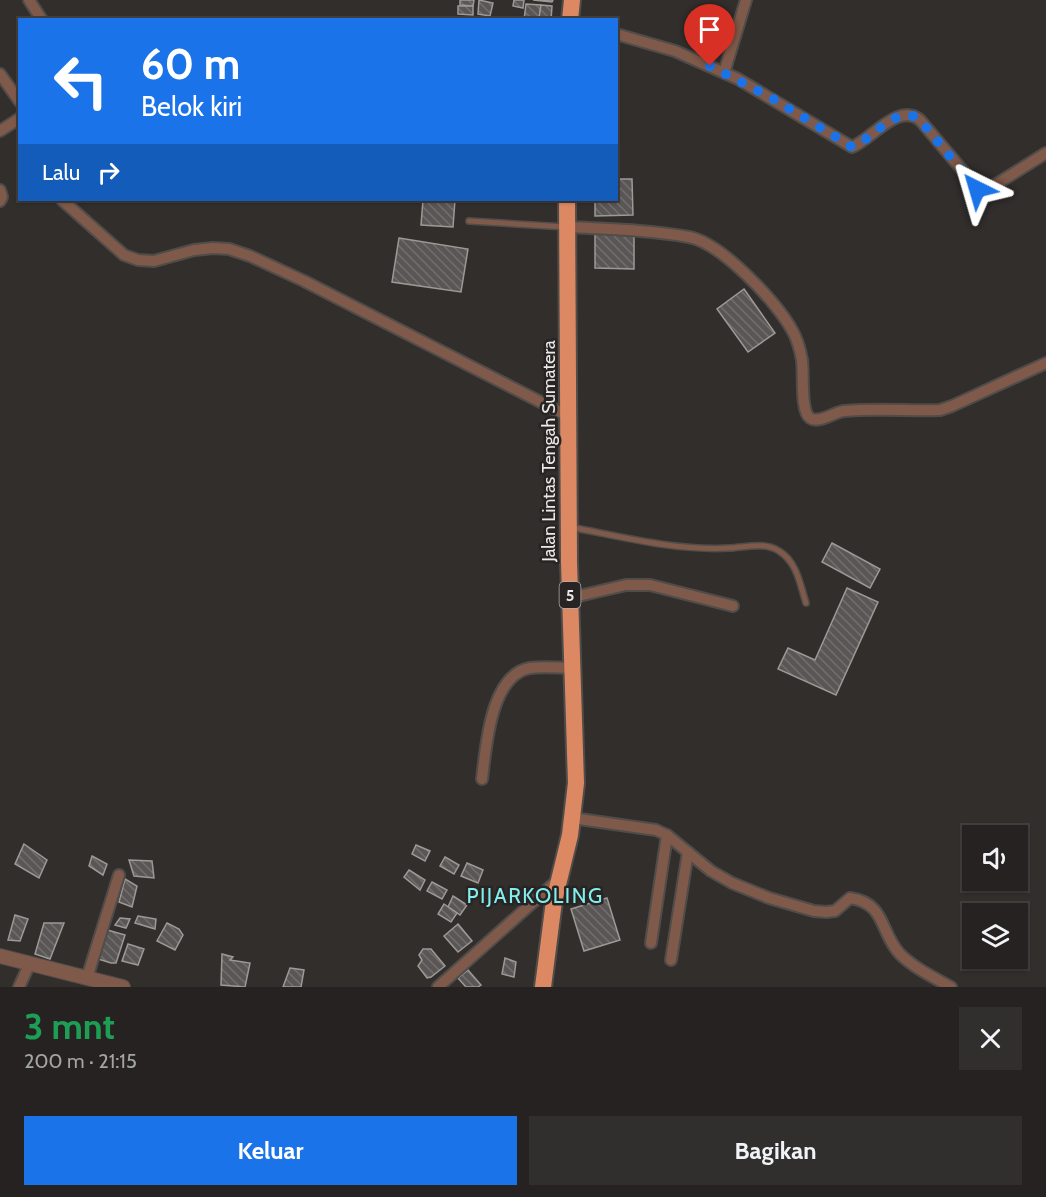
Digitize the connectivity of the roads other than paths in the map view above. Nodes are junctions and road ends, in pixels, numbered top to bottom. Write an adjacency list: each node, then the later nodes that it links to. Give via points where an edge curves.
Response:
1 (29, 0): 4 (street)
2 (572, 0): 5 (highway)
3 (746, 0): 7 (street)
4 (41, 18)
5 (570, 18)
6 (618, 35): 7 (street, via 675,51)
7 (724, 73): 12 (street, via 852,147 900,116 914,116 982,192)
8 (0, 74): 9 (street)
9 (18, 99)
10 (18, 119): 11 (street)
11 (0, 131)
12 (1046, 153)
13 (0, 190): 14 (street)
14 (0, 201)
15 (63, 201): 20 (street, via 124,255 154,261 213,248 250,256)
16 (567, 201): 18 (highway, Jalan Lintas Tengah Sumatera / 5)
17 (469, 221): 18 (lane)
18 (567, 227): 19 (street, via 691,237 714,247 765,294 792,330 799,345 804,406 812,419 843,411 940,410); 20 (highway, Jalan Lintas Tengah Sumatera / 5)
19 (1046, 363)
20 (568, 416): 21 (highway, Jalan Lintas Tengah Sumatera / 5)
21 (569, 527): 22 (highway, Jalan Lintas Tengah Sumatera / 5); 23 (lane, via 667,546 769,546 788,558 796,570)
22 (570, 598): 24 (street, via 626,585 650,585); 25 (highway, Jalan Lintas Tengah Sumatera / 5)
23 (806, 603)
24 (734, 606)
25 (572, 668): 26 (street, via 530,668 509,680 490,725); 27 (highway, Jalan Lintas Tengah Sumatera / 5, via 576,783)
26 (482, 779)
27 (572, 818): 28 (street); 31 (highway, Jalan Lintas Tengah Sumatera / 5)
28 (667, 835): 29 (street); 32 (street)
29 (688, 852): 34 (street); 41 (street, via 732,883 814,911 835,911 850,898 870,904 901,954)
30 (119, 875): 36 (street)
31 (560, 878): 39 (street); 40 (highway, Jalan Lintas Tengah Sumatera / 5)
32 (651, 943)
33 (0, 956): 35 (street)
34 (671, 960)
35 (30, 963): 36 (street); 37 (street)
36 (87, 978): 38 (street)
37 (19, 987)
38 (123, 987)
39 (438, 987)
40 (543, 987)
41 (951, 987)

